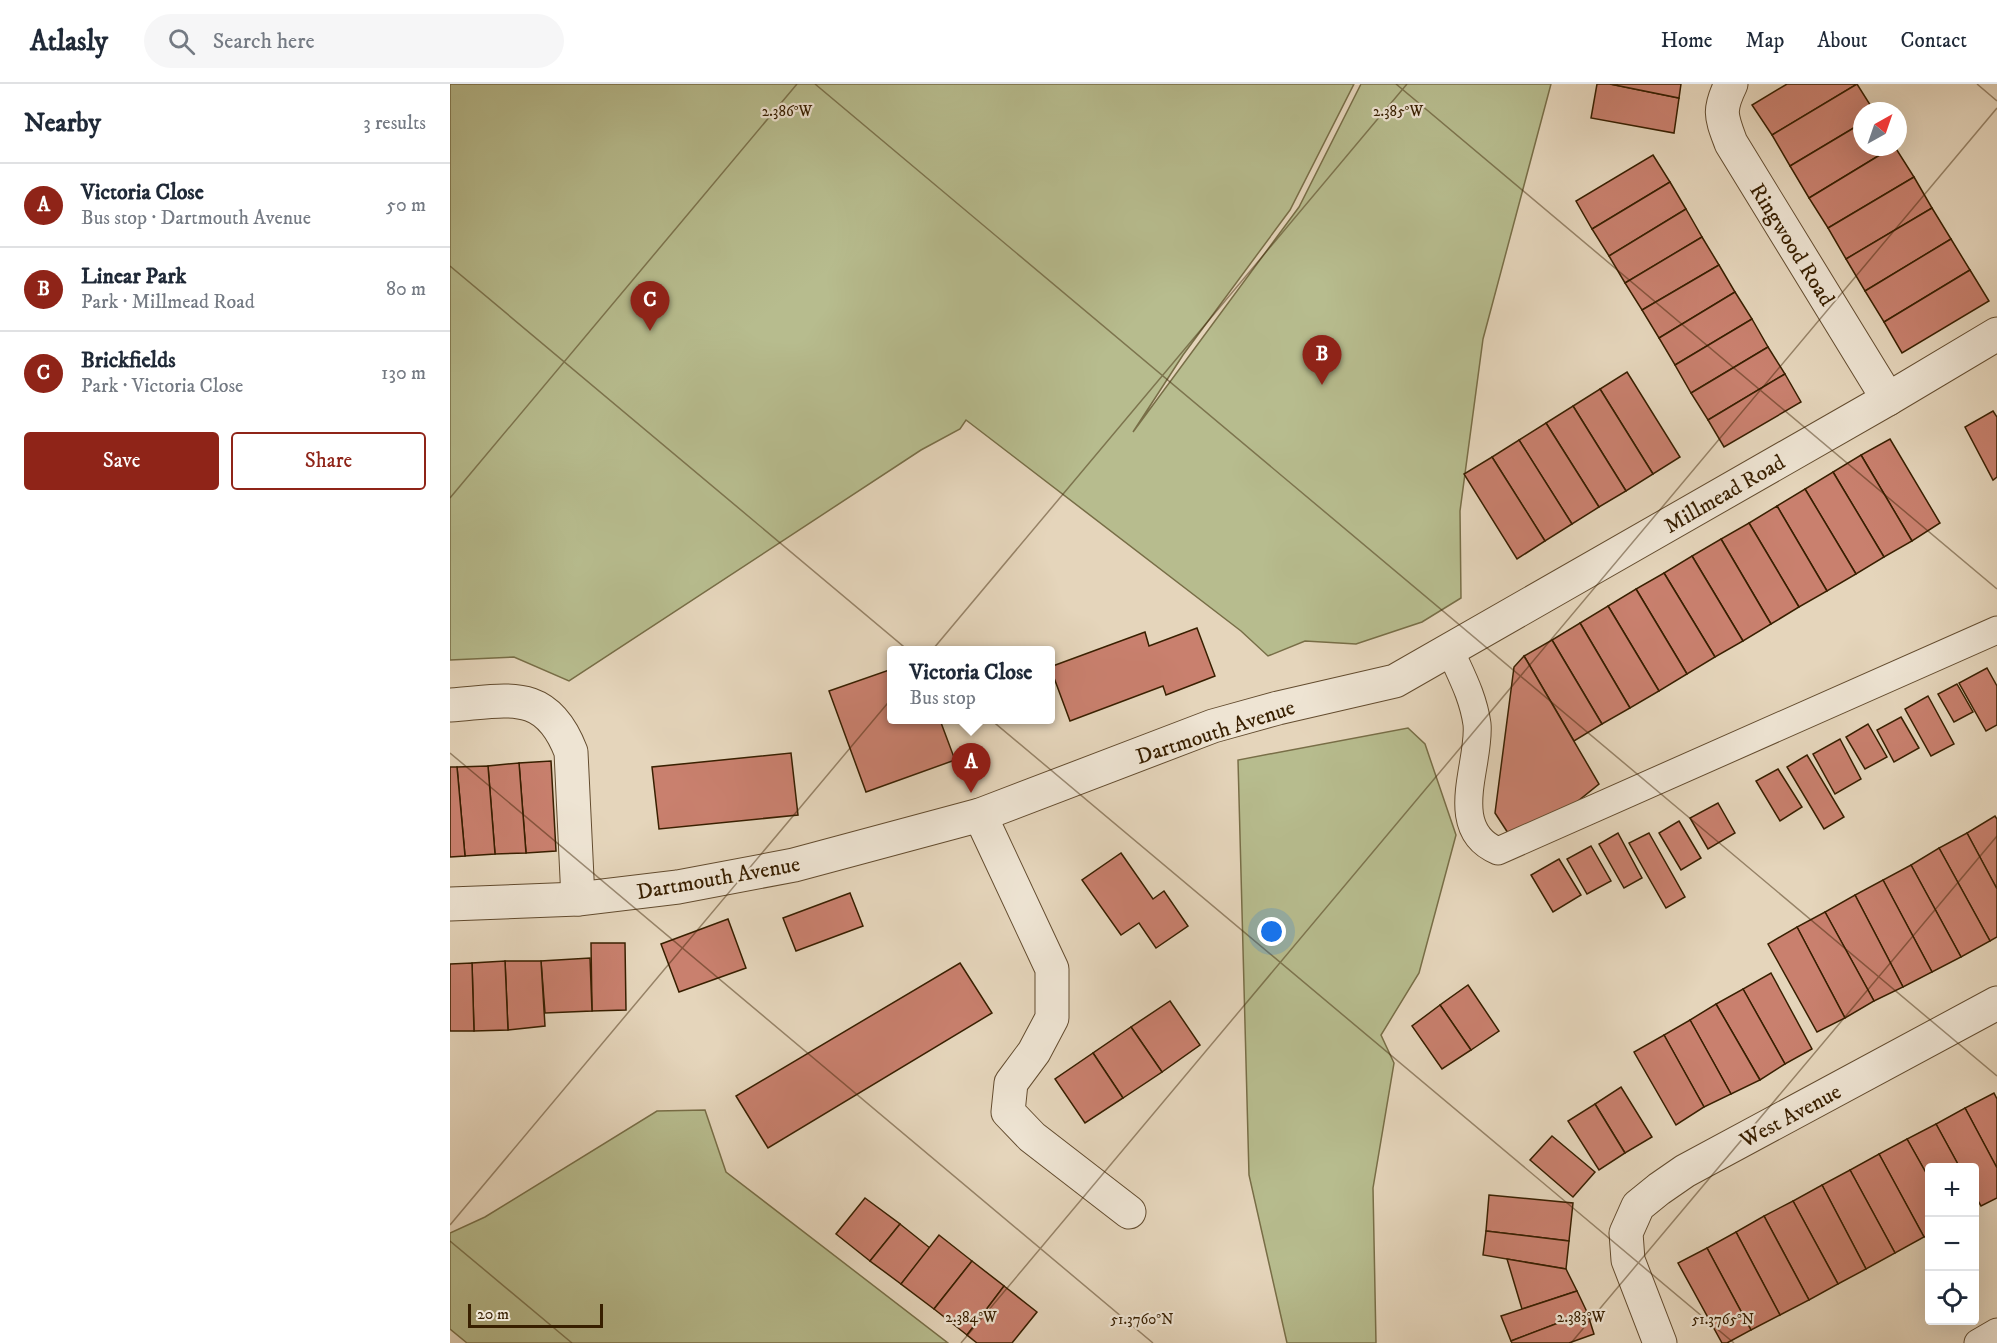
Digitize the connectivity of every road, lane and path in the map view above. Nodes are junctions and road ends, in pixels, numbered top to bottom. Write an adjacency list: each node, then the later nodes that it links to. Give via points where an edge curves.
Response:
1 (1731, 84): 3 (street, Ringwood Road, via 1721,116 1731,143)
2 (1997, 334): 3 (street, Millmead Road)
3 (1888, 399): 5 (street, Millmead Road)
4 (1997, 630): 5 (lane, via 1498,851 1475,832 1467,804 1477,728 1473,701)
5 (1450, 650): 7 (street, Dartmouth Avenue, via 1395,681 1213,726)
6 (450, 705): 8 (street, via 516,700 538,707 563,732 571,752)
7 (980, 815): 8 (street, Dartmouth Avenue, via 794,865 678,887); 11 (street, via 1052,969 1052,1018 1011,1083 1008,1112 1032,1137)
8 (578, 899): 9 (street, Dartmouth Avenue)
9 (450, 904)
10 (1997, 1003): 13 (street, West Avenue, via 1685,1171 1638,1206 1626,1233 1628,1260)
11 (1130, 1212)
12 (1997, 1332): 14 (lane)
13 (1660, 1343)
14 (1978, 1343)

